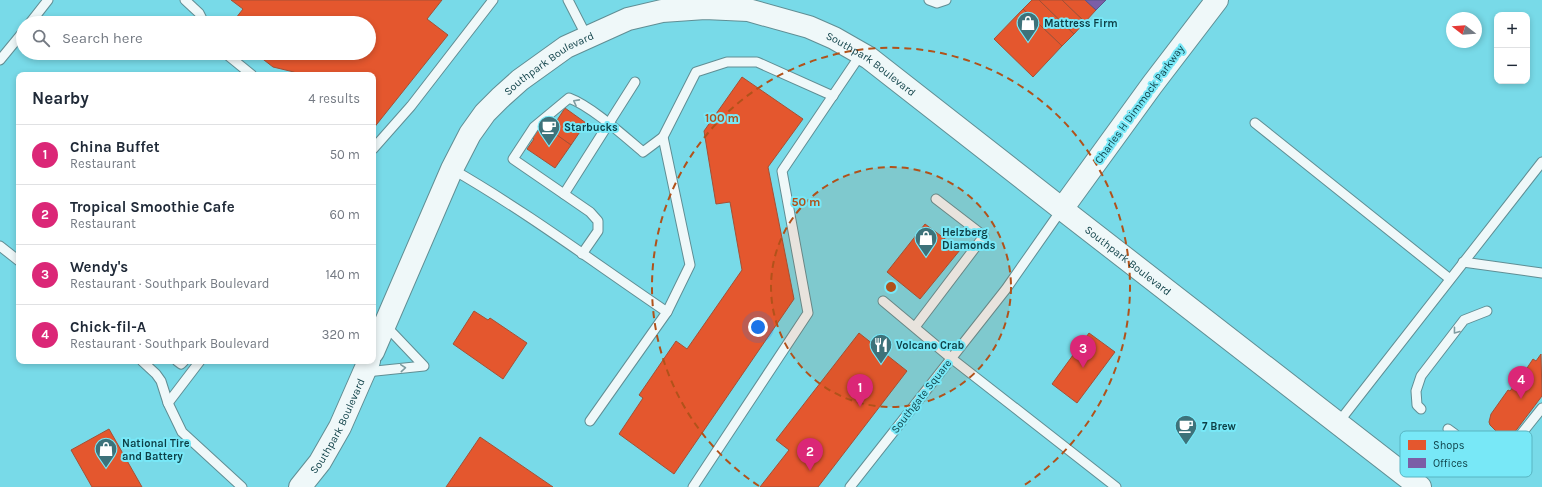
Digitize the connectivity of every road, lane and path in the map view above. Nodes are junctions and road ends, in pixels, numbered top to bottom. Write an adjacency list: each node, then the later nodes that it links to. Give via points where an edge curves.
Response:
1 (48, 0): 9 (lane)
2 (185, 0): 10 (lane)
3 (493, 0): 22 (lane, via 411,106)
4 (568, 0): 11 (lane)
5 (929, 0): 6 (lane, via 937,3)
6 (946, 0)
7 (1217, 0): 27 (street, Charles H Dimmock Parkway)
8 (748, 5): 11 (street, Southpark Boulevard, via 662,11 628,19); 13 (street, Southpark Boulevard, via 809,27)
9 (35, 16)
10 (200, 16)
11 (587, 37): 24 (street, Southpark Boulevard, via 544,62 500,98 470,134)
12 (16, 41): 14 (lane)
13 (861, 54): 18 (lane); 27 (street, Southpark Boulevard)
14 (0, 60)
15 (234, 60): 16 (lane)
16 (248, 72)
17 (636, 82): 20 (lane)
18 (833, 96): 21 (lane, via 757,62 727,62 696,72); 56 (lane, via 782,171 808,313)
19 (1255, 123): 33 (lane)
20 (608, 124): 21 (lane, via 643,152); 25 (lane); 25 (lane, one-way to 25, via 569,98 534,127 513,159)
21 (663, 137): 36 (lane, via 690,265)
22 (376, 146)
23 (1542, 162): 31 (lane)
24 (452, 169): 29 (lane, via 491,192); 37 (street, Southpark Boulevard)
25 (564, 194): 29 (lane, via 590,212 598,221 598,231)
26 (936, 200): 38 (lane, via 984,236)
27 (1062, 209): 40 (lane, Southgate Square, via 1006,289); 48 (street, Southpark Boulevard)
28 (0, 246): 30 (lane)
29 (582, 254): 36 (lane)
30 (16, 259)
31 (1463, 262): 32 (lane); 33 (lane)
32 (1542, 273)
33 (1450, 279): 48 (lane)
34 (883, 301): 38 (lane)
35 (1488, 311): 45 (lane, one-way to 45, via 1464,320 1421,376 1416,391 1416,406)
36 (667, 312): 47 (lane)
37 (385, 325): 39 (street, Southpark Boulevard); 43 (lane, one-way to 37, via 424,366)
38 (915, 327): 40 (lane)
39 (376, 345)
40 (951, 358): 57 (lane, Southgate Square); 58 (lane)
41 (145, 364): 44 (lane, via 161,381)
42 (198, 364): 44 (lane)
43 (367, 366): 55 (street, Southpark Boulevard, via 340,427 320,462)
44 (168, 403): 54 (lane, via 182,432)
45 (1421, 408)
46 (1542, 408): 51 (lane)
47 (590, 421)
48 (1338, 423): 52 (street, Southpark Boulevard)
49 (1448, 429): 50 (lane)
50 (1450, 431)
51 (1524, 431)
52 (1400, 471)
53 (1407, 477): 59 (street, Southpark Boulevard)
54 (242, 487)
55 (300, 487)
56 (692, 487)
57 (850, 487)
58 (1116, 487)
59 (1420, 487)

